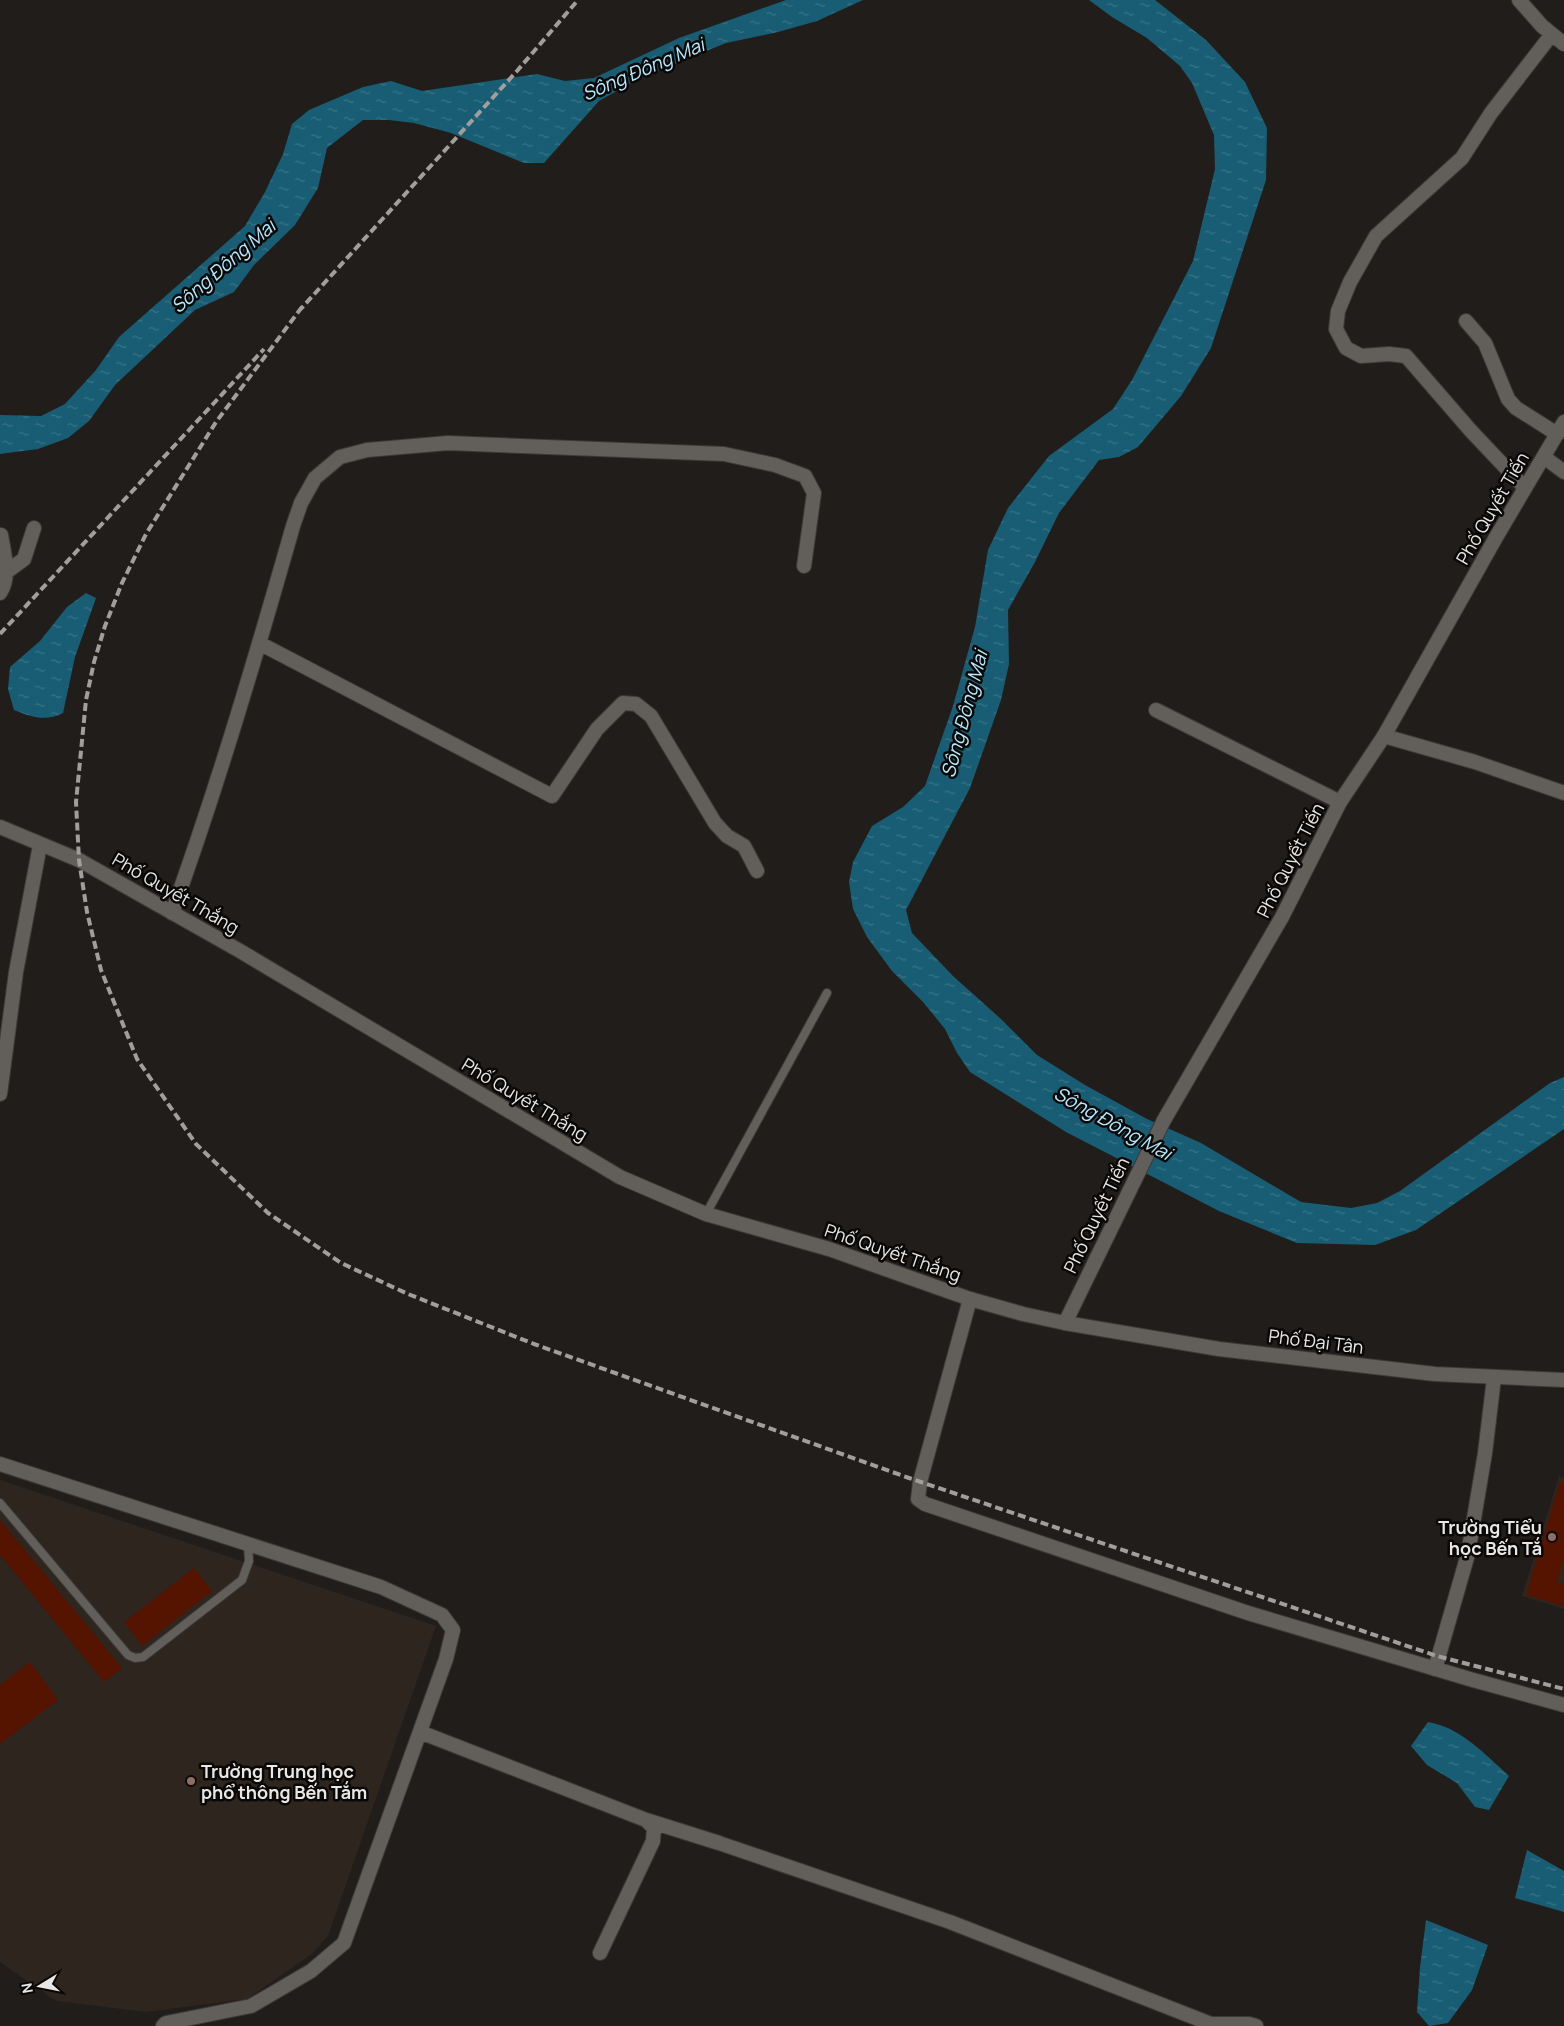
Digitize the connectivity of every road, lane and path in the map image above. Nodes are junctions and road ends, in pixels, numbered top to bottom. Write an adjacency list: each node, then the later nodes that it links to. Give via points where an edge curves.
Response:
1 (1519, 0): 2 (street)
2 (1552, 34): 3 (street); 8 (street, via 1491,113 1462,158 1376,236 1338,311 1336,329 1346,348 1361,356 1406,356)
3 (1564, 44)
4 (1466, 321): 5 (street, via 1485,343 1508,399 1516,408)
5 (1561, 428): 6 (street, Phố Quyết Tiến)
6 (1544, 456): 7 (street); 8 (street, Phố Quyết Tiến)
7 (1564, 472)
8 (1525, 488): 16 (street, Phố Quyết Tiến)
9 (34, 528): 12 (street, via 24,559)
10 (1, 535): 12 (street)
11 (804, 566): 14 (street, via 814,493 805,476 774,465 724,454 448,443 367,450 340,457 315,478 301,503)
12 (5, 573): 13 (street)
13 (0, 593)
14 (259, 643): 21 (street, via 552,796 596,729 623,703 636,704 651,716 711,816 727,836 744,846); 22 (street, via 205,820)
15 (1156, 710): 18 (street)
16 (1384, 736): 17 (street, via 1475,762); 18 (street, Phố Quyết Tiến)
17 (1564, 793)
18 (1340, 802): 27 (street, Phố Quyết Tiến, via 1282,917 1164,1120)
19 (0, 827): 20 (street, Phố Quyết Thắng)
20 (40, 845): 22 (street, Phố Quyết Thắng, via 79,860); 24 (street, via 16,972)
21 (757, 871)
22 (172, 913): 25 (street, Phố Quyết Thắng, via 620,1177)
23 (828, 993): 25 (lane)
24 (0, 1094)
25 (706, 1214): 26 (street, Phố Quyết Thắng, via 830,1249)
26 (970, 1299): 27 (street, Phố Quyết Thắng); 33 (street, via 918,1499 1248,1613)
27 (1065, 1323): 28 (street, Phố Đại Tân, via 1219,1349)
28 (1494, 1378): 29 (street, Phố Đại Tân); 33 (street, via 1468,1554)
29 (1564, 1380)
30 (0, 1464): 32 (street)
31 (0, 1503): 32 (lane, via 128,1655 135,1658 143,1657 242,1580 249,1561)
32 (248, 1546): 35 (street, via 381,1587 442,1615 453,1630)
33 (1435, 1669): 34 (street)
34 (1564, 1705)
35 (420, 1732): 36 (street); 39 (street, via 344,1943 311,1971 251,2006)
36 (646, 1820): 37 (street, via 654,1828 653,1840); 38 (street, via 950,1922)
37 (600, 1953)
38 (1210, 2025): 40 (street)
39 (164, 2026)
40 (1256, 2026)

